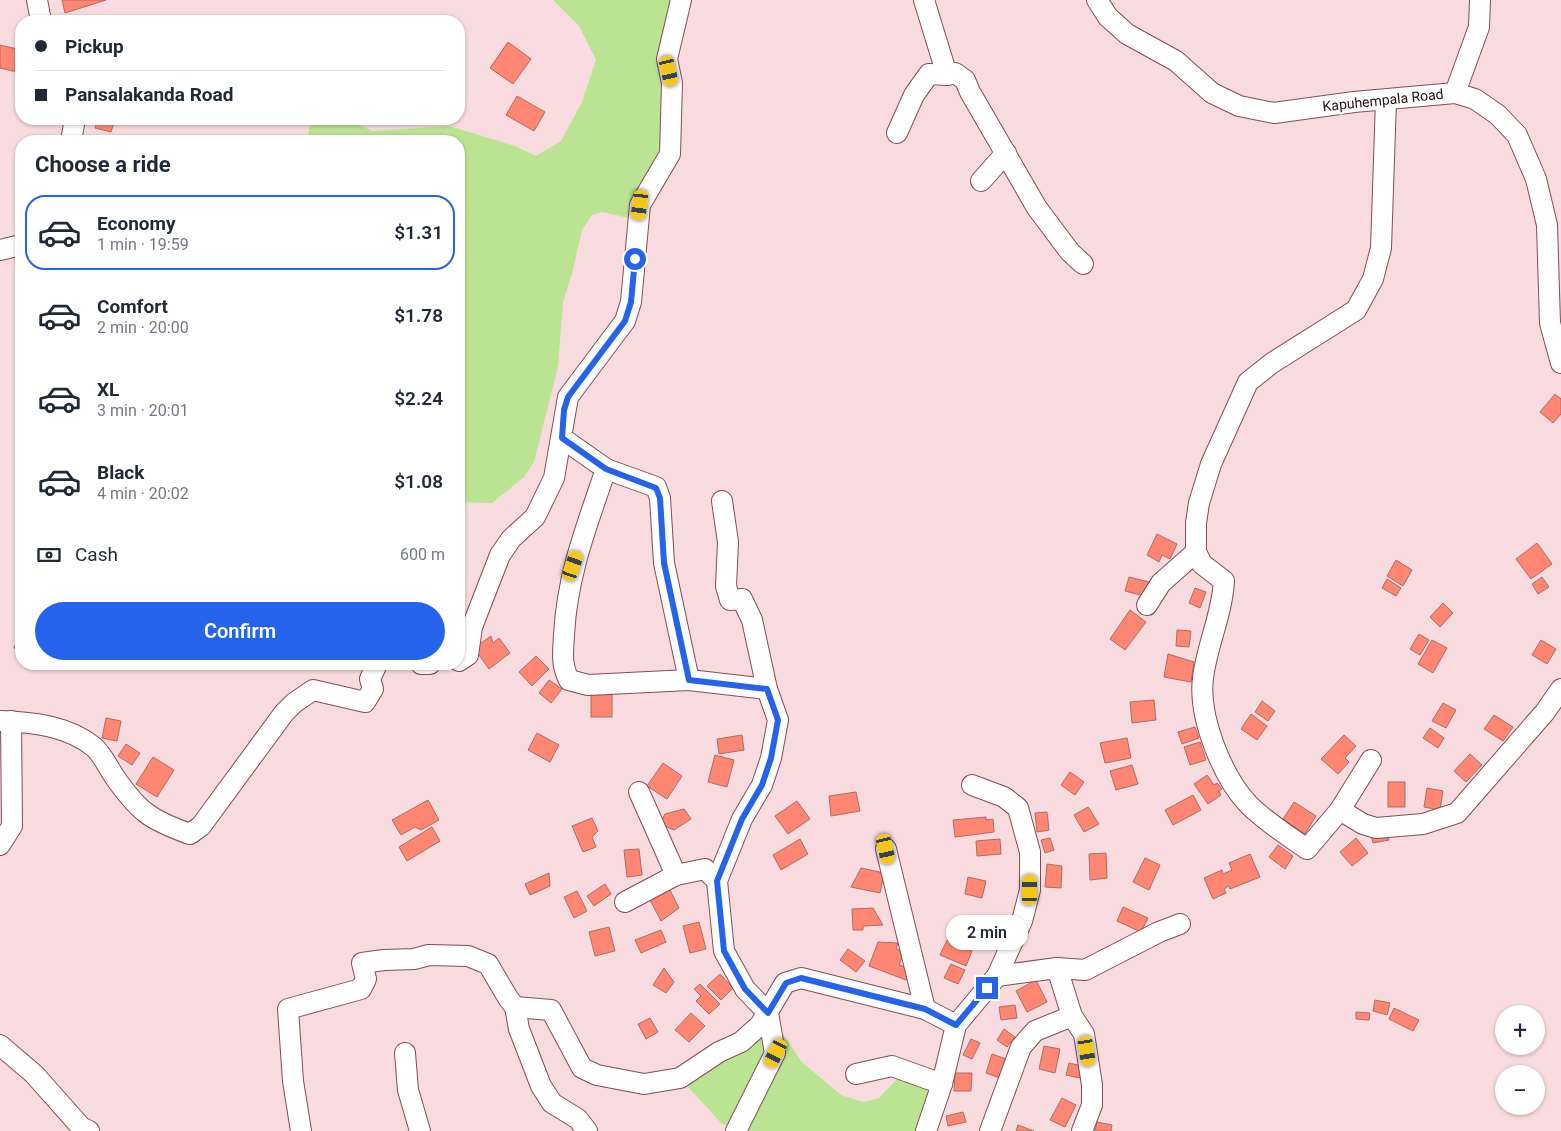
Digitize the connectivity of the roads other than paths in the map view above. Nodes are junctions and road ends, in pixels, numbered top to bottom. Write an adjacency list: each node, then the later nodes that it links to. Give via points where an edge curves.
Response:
1 (37, 0): 6 (street)
2 (681, 0): 17 (street, via 667,59 672,83 670,154 640,205 631,302 625,321 568,397)
3 (924, 0): 7 (street)
4 (1097, 0): 9 (street, Kapuhempala Road, via 1108,17 1127,34 1176,61 1212,93 1239,106 1274,113)
5 (1480, 0): 8 (street, via 1479,27)
6 (41, 15)
7 (946, 75): 10 (street, via 929,74 914,95); 11 (street, via 955,73 965,80)
8 (1454, 93): 9 (street, Kapuhempala Road); 16 (street, Kapuhempala Road, via 1475,99 1504,121 1517,135 1536,179 1547,225 1550,323)
9 (1386, 100): 20 (street, via 1381,248 1373,279 1356,310 1272,362 1248,382 1209,470 1198,510)
10 (897, 134)
11 (1006, 154): 12 (street); 15 (street, via 1037,208)
12 (981, 181)
13 (15, 246): 14 (street)
14 (0, 250)
15 (1083, 264)
16 (1561, 363)
17 (562, 438): 18 (street); 22 (street, via 554,478 542,506 500,555 472,627 468,655)
18 (606, 469): 24 (street, via 656,488 660,498 664,563); 24 (street, via 573,566 565,608 562,668 569,680 588,685)
19 (722, 501): 25 (street, via 728,542 726,586 730,600 742,598 752,620)
20 (1196, 552): 21 (street, via 1161,583); 31 (street, via 1202,564 1224,581 1222,604 1206,656 1202,690 1213,742 1231,780 1263,818 1307,848)
21 (1147, 605)
22 (465, 657)
23 (374, 670): 27 (street, via 370,679 373,689 365,702 312,690 294,703 201,826 190,834 162,825 133,803 96,749 76,734 44,725)
24 (689, 680): 25 (street)
25 (767, 689): 35 (street, via 778,720 771,758 762,785 742,819)
26 (1561, 689): 31 (street, via 1545,712 1457,813 1422,824 1376,828)
27 (6, 721): 32 (street, via 12,826)
28 (1371, 760): 31 (street)
29 (972, 785): 39 (street, via 1004,797 1018,808 1030,852 1030,890 1022,921)
30 (638, 792): 34 (street)
31 (1340, 810)
32 (0, 845)
33 (886, 849): 41 (street)
34 (676, 875): 35 (street, via 706,869); 36 (street)
35 (717, 881): 42 (street, via 724,951 745,989)
36 (625, 902)
37 (1180, 924): 38 (street, via 1085,970)
38 (1057, 968): 39 (street); 43 (street)
39 (997, 976): 44 (street)
40 (515, 1007): 42 (street, via 551,1010 582,1068 597,1075 644,1084 680,1078 752,1034); 50 (street, via 488,964 468,956 429,955 414,960 362,963 366,979 361,989 288,1009 293,1081); 52 (street, via 519,1029 541,1086 552,1103 578,1119)
41 (925, 1009): 42 (street, via 801,978 786,983); 44 (street)
42 (768, 1013): 53 (street, via 776,1053)
43 (1072, 1016): 55 (street, via 1035,1031 1021,1047); 56 (street, via 1084,1034 1092,1085 1092,1105)
44 (956, 1025): 48 (street)
45 (0, 1045): 49 (street, via 34,1074 81,1127)
46 (405, 1052): 51 (street, via 408,1090)
47 (856, 1074): 48 (street, via 892,1066)
48 (942, 1084): 54 (street)
49 (89, 1131)
50 (301, 1131)
51 (420, 1131)
52 (587, 1131)
53 (736, 1131)
54 (926, 1131)
55 (990, 1131)
56 (1082, 1131)

